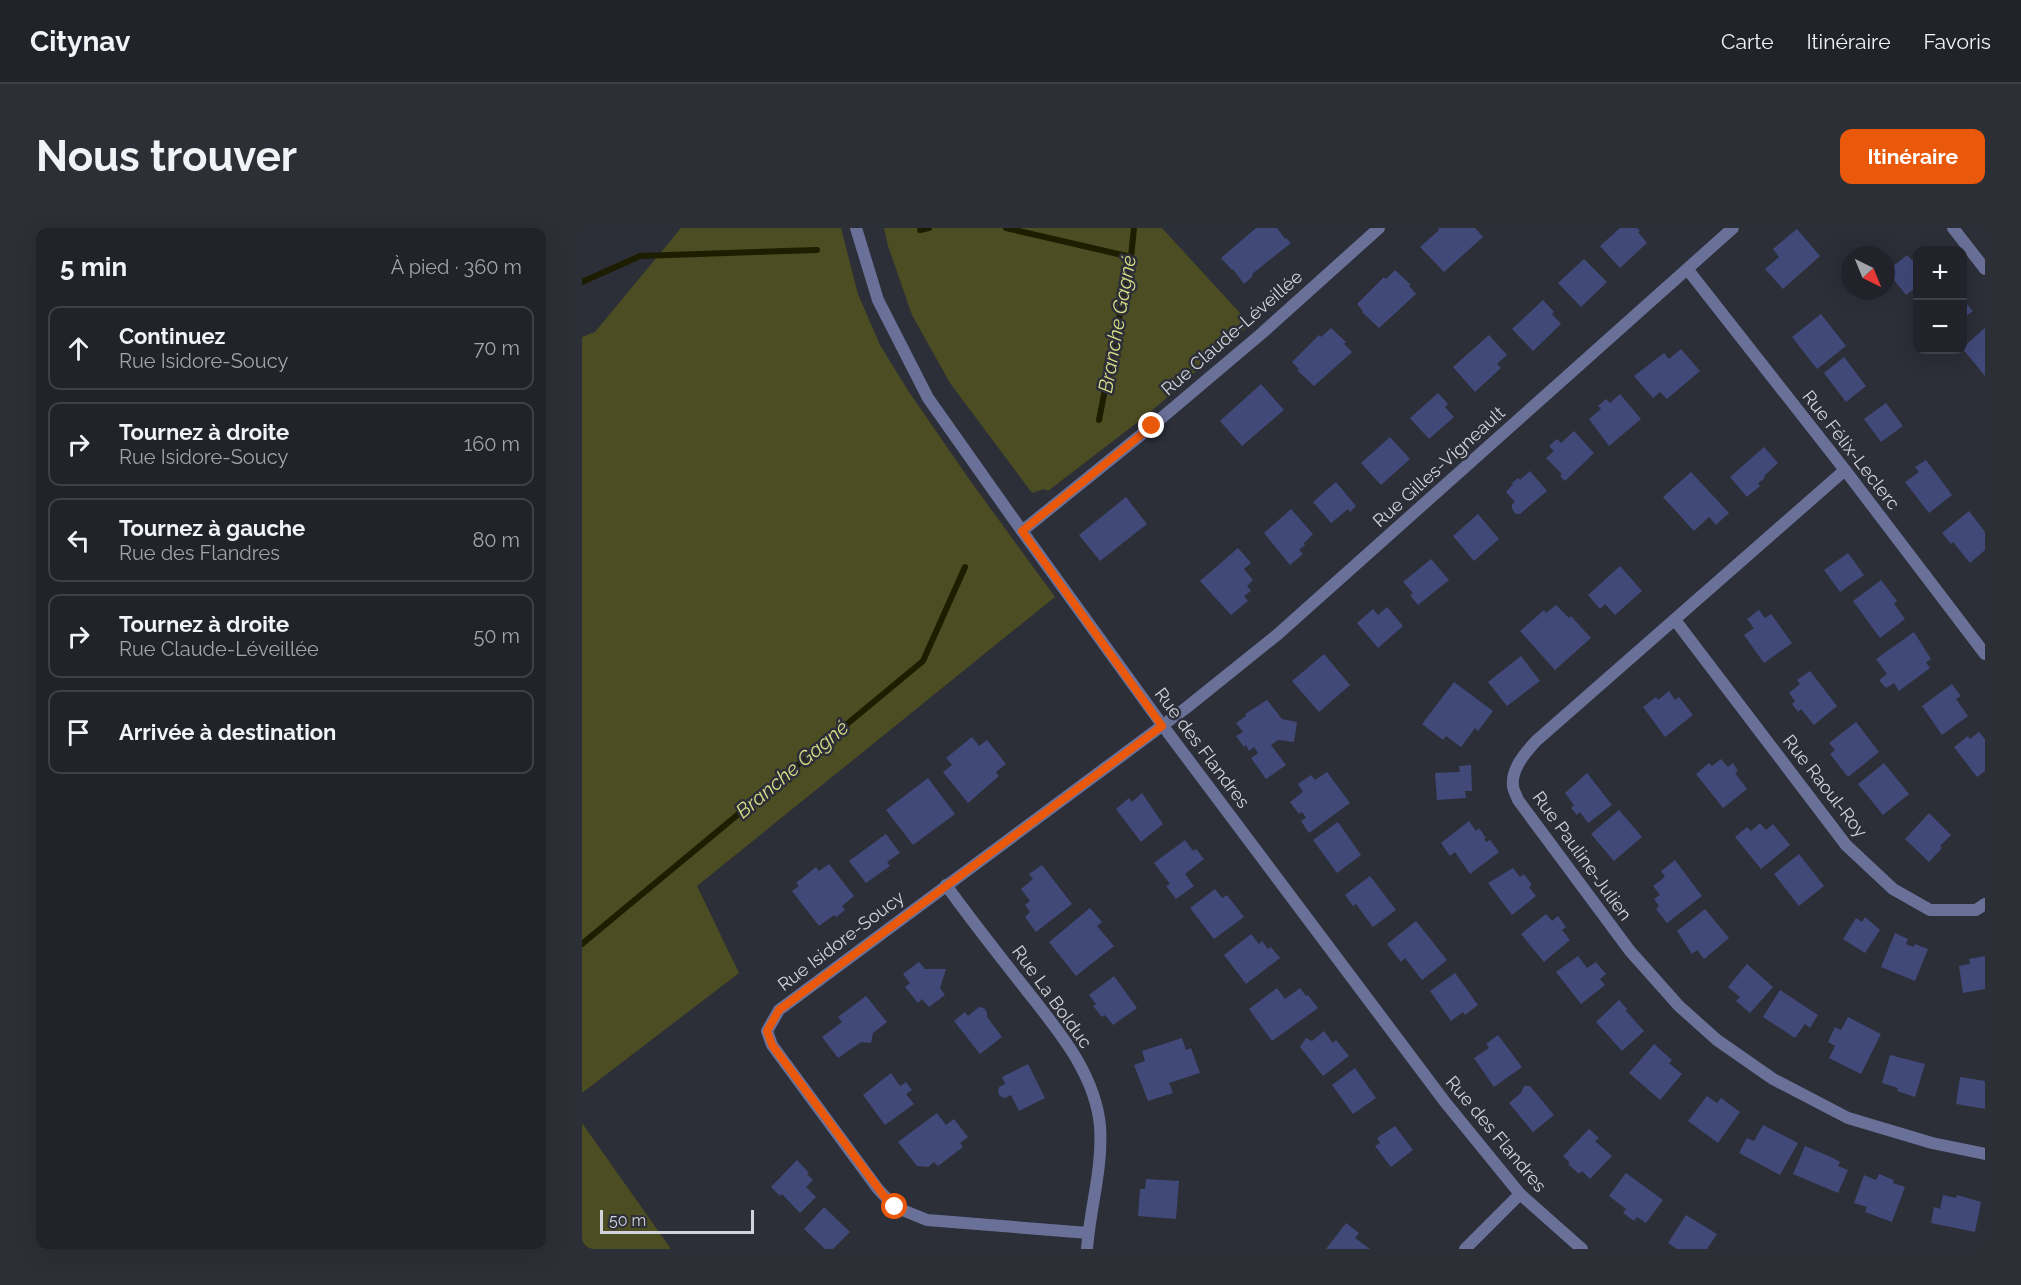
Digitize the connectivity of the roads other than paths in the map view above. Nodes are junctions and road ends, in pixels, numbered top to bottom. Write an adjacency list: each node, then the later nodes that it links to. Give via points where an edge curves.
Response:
1 (856, 228): 8 (street, Rue des Flandres, via 878,300 928,398)
2 (1379, 228): 8 (street, Rue Claude-Léveillée, via 1261,334)
3 (1733, 228): 6 (street, Rue Gilles-Vigneault)
4 (1953, 228): 5 (street)
5 (1985, 268)
6 (1688, 270): 7 (street, Rue Félix-Leclerc); 11 (street, Rue Gilles-Vigneault, via 1278,634)
7 (1845, 470): 9 (street, Rue Pauline-Julien); 10 (street, Rue Félix-Leclerc)
8 (1022, 531): 11 (street, Rue des Flandres)
9 (1675, 620): 13 (street, Rue Raoul-Roy, via 1846,845 1893,889 1930,910 1976,910); 14 (street, Rue Pauline-Julien, via 1523,755 1513,785 1518,800 1630,951 1679,1006 1717,1040 1773,1079 1848,1118)
10 (1985, 654)
11 (1162, 726): 12 (street, Rue Isidore-Soucy); 15 (street, Rue des Flandres, via 1445,1102)
12 (946, 885): 16 (street, Rue La Bolduc, via 1064,1038 1090,1086 1100,1125 1100,1148); 16 (street, Rue Isidore-Soucy, via 779,1010 767,1031 768,1037 878,1189 901,1211 927,1220)
13 (1985, 904)
14 (1985, 1154)
15 (1520, 1194): 18 (street); 19 (street, Rue des Flandres)
16 (1088, 1233): 17 (street, Rue La Bolduc)
17 (1087, 1249)
18 (1465, 1249)
19 (1582, 1249)

